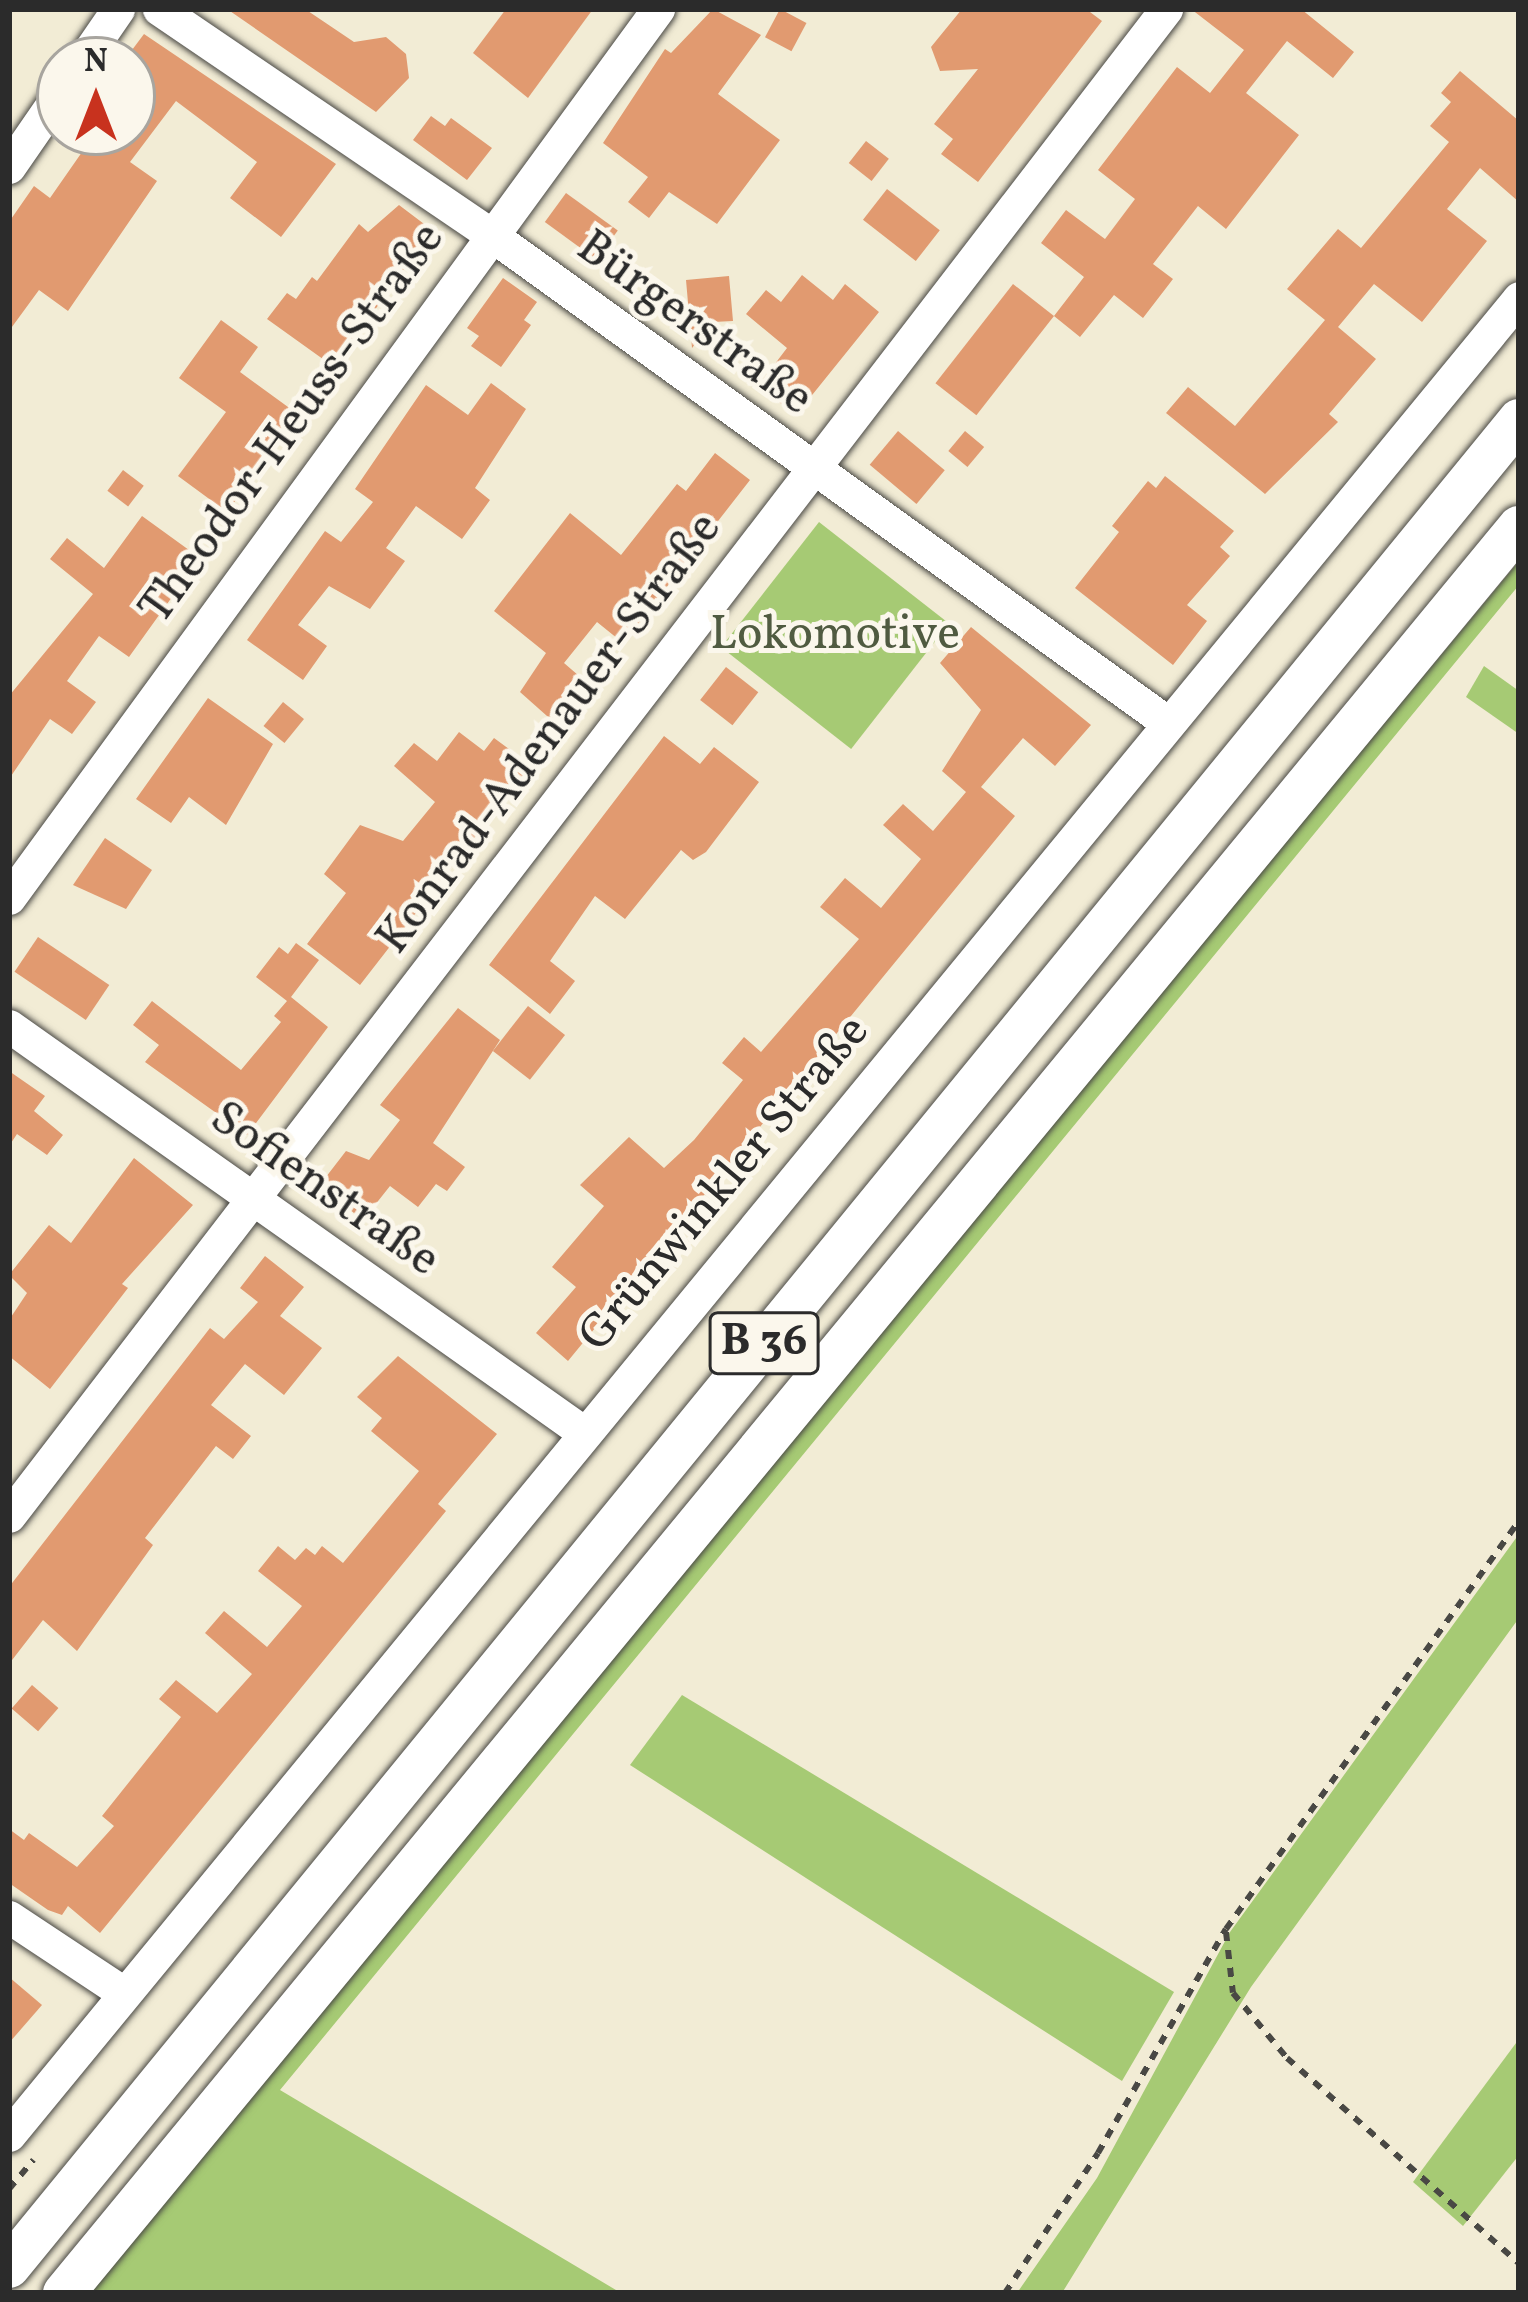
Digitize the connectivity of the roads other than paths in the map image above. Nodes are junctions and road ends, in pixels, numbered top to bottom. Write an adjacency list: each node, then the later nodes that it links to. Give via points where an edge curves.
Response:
1 (118, 9): 5 (street)
2 (159, 9): 8 (street, Bürgerstraße)
3 (658, 9): 8 (street, Theodor-Heuss-Straße)
4 (1166, 9): 11 (street, Konrad-Adenauer-Straße)
5 (99, 36)
6 (36, 128): 7 (street)
7 (9, 167)
8 (490, 234): 11 (street, Bürgerstraße); 14 (street, Theodor-Heuss-Straße)
9 (1519, 298): 13 (street, Grünwinkler Straße)
10 (1519, 420): 22 (main road, B 36)
11 (812, 470): 13 (street, Bürgerstraße); 16 (street, Konrad-Adenauer-Straße)
12 (1519, 527): 23 (main road, B 36)
13 (1168, 724): 17 (street, Grünwinkler Straße)
14 (9, 898)
15 (9, 1026): 16 (street, Sofienstraße)
16 (255, 1200): 17 (street, Sofienstraße); 18 (street, Konrad-Adenauer-Straße)
17 (583, 1432): 20 (street, Grünwinkler Straße)
18 (9, 1516)
19 (9, 1917): 20 (street)
20 (124, 1993): 21 (street, Grünwinkler Straße)
21 (9, 2135)
22 (9, 2267)
23 (64, 2293)

